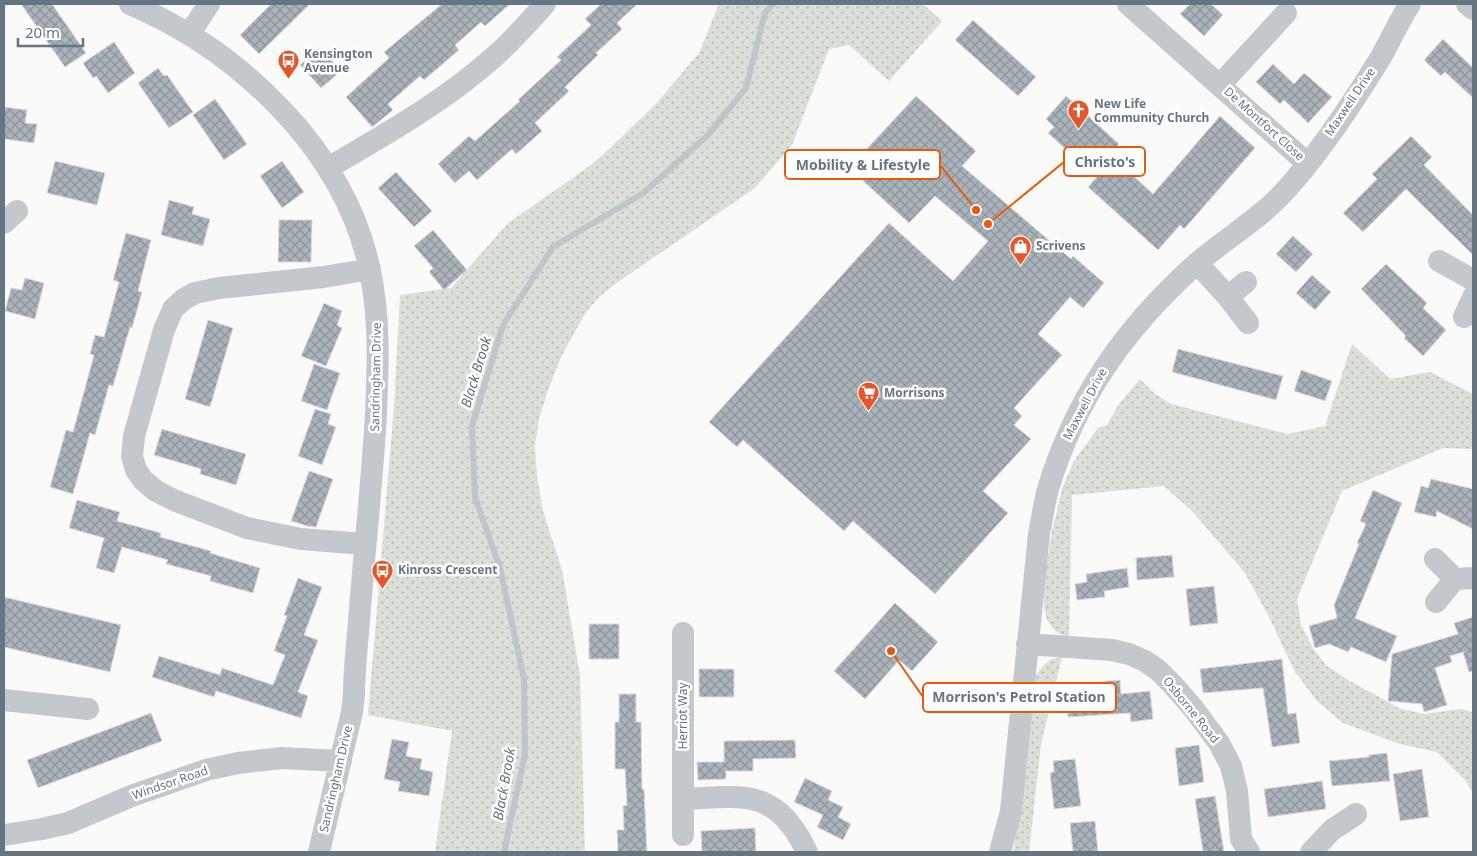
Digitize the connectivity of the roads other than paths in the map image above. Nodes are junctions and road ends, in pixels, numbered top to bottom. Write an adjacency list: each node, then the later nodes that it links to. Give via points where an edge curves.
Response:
1 (130, 4): 9 (street, Sandringham Drive)
2 (209, 4): 9 (street)
3 (545, 4): 12 (street, via 495,56 466,80 408,120)
4 (1128, 4): 10 (street, De Montfort Close)
5 (1410, 4): 11 (street, Maxwell Drive, via 1352,102)
6 (1467, 4): 7 (street)
7 (1473, 9)
8 (1286, 13): 10 (street, De Montfort Close, via 1260,26)
9 (190, 33): 12 (street, Sandringham Drive, via 263,89 293,121)
10 (1220, 85): 11 (street, De Montfort Close)
11 (1308, 164): 14 (street, Maxwell Drive, via 1260,215)
12 (328, 168): 15 (street, Sandringham Drive, via 358,229)
13 (1439, 261): 16 (street)
14 (1197, 263): 18 (street); 27 (street, Maxwell Drive, via 1114,352 1090,390 1064,442 1039,534)
15 (370, 269): 22 (street, Sandringham Drive, via 376,307 378,373); 22 (street, via 219,288 184,298 173,309 164,330 134,436 132,456 136,470 156,492 247,528 301,539)
16 (1473, 280)
17 (1246, 282): 18 (street)
18 (1228, 297): 21 (street)
19 (1473, 297): 20 (street)
20 (1464, 317)
21 (1248, 323)
22 (364, 544): 30 (street, Sandringham Drive, via 354,694)
23 (1435, 559): 24 (street)
24 (1464, 579): 25 (street)
25 (1436, 602)
26 (683, 633): 31 (street, Herriot Way)
27 (1027, 644): 37 (street, Maxwell Drive, via 1011,811); 38 (street, Osborne Road, via 1112,650 1129,654 1158,670 1193,708 1232,766 1241,839)
28 (4, 700): 29 (street)
29 (88, 709)
30 (341, 761): 33 (street, Windsor Road, via 282,758 238,763 206,770 134,795 68,823); 35 (street, Sandringham Drive)
31 (683, 799): 34 (street, Herriot Way); 36 (street, via 730,796 758,800 775,808 788,820)
32 (1356, 814): 39 (street, via 1332,830)
33 (4, 834)
34 (683, 835)
35 (319, 852)
36 (807, 852)
37 (1000, 852)
38 (1248, 852)
39 (1311, 852)

